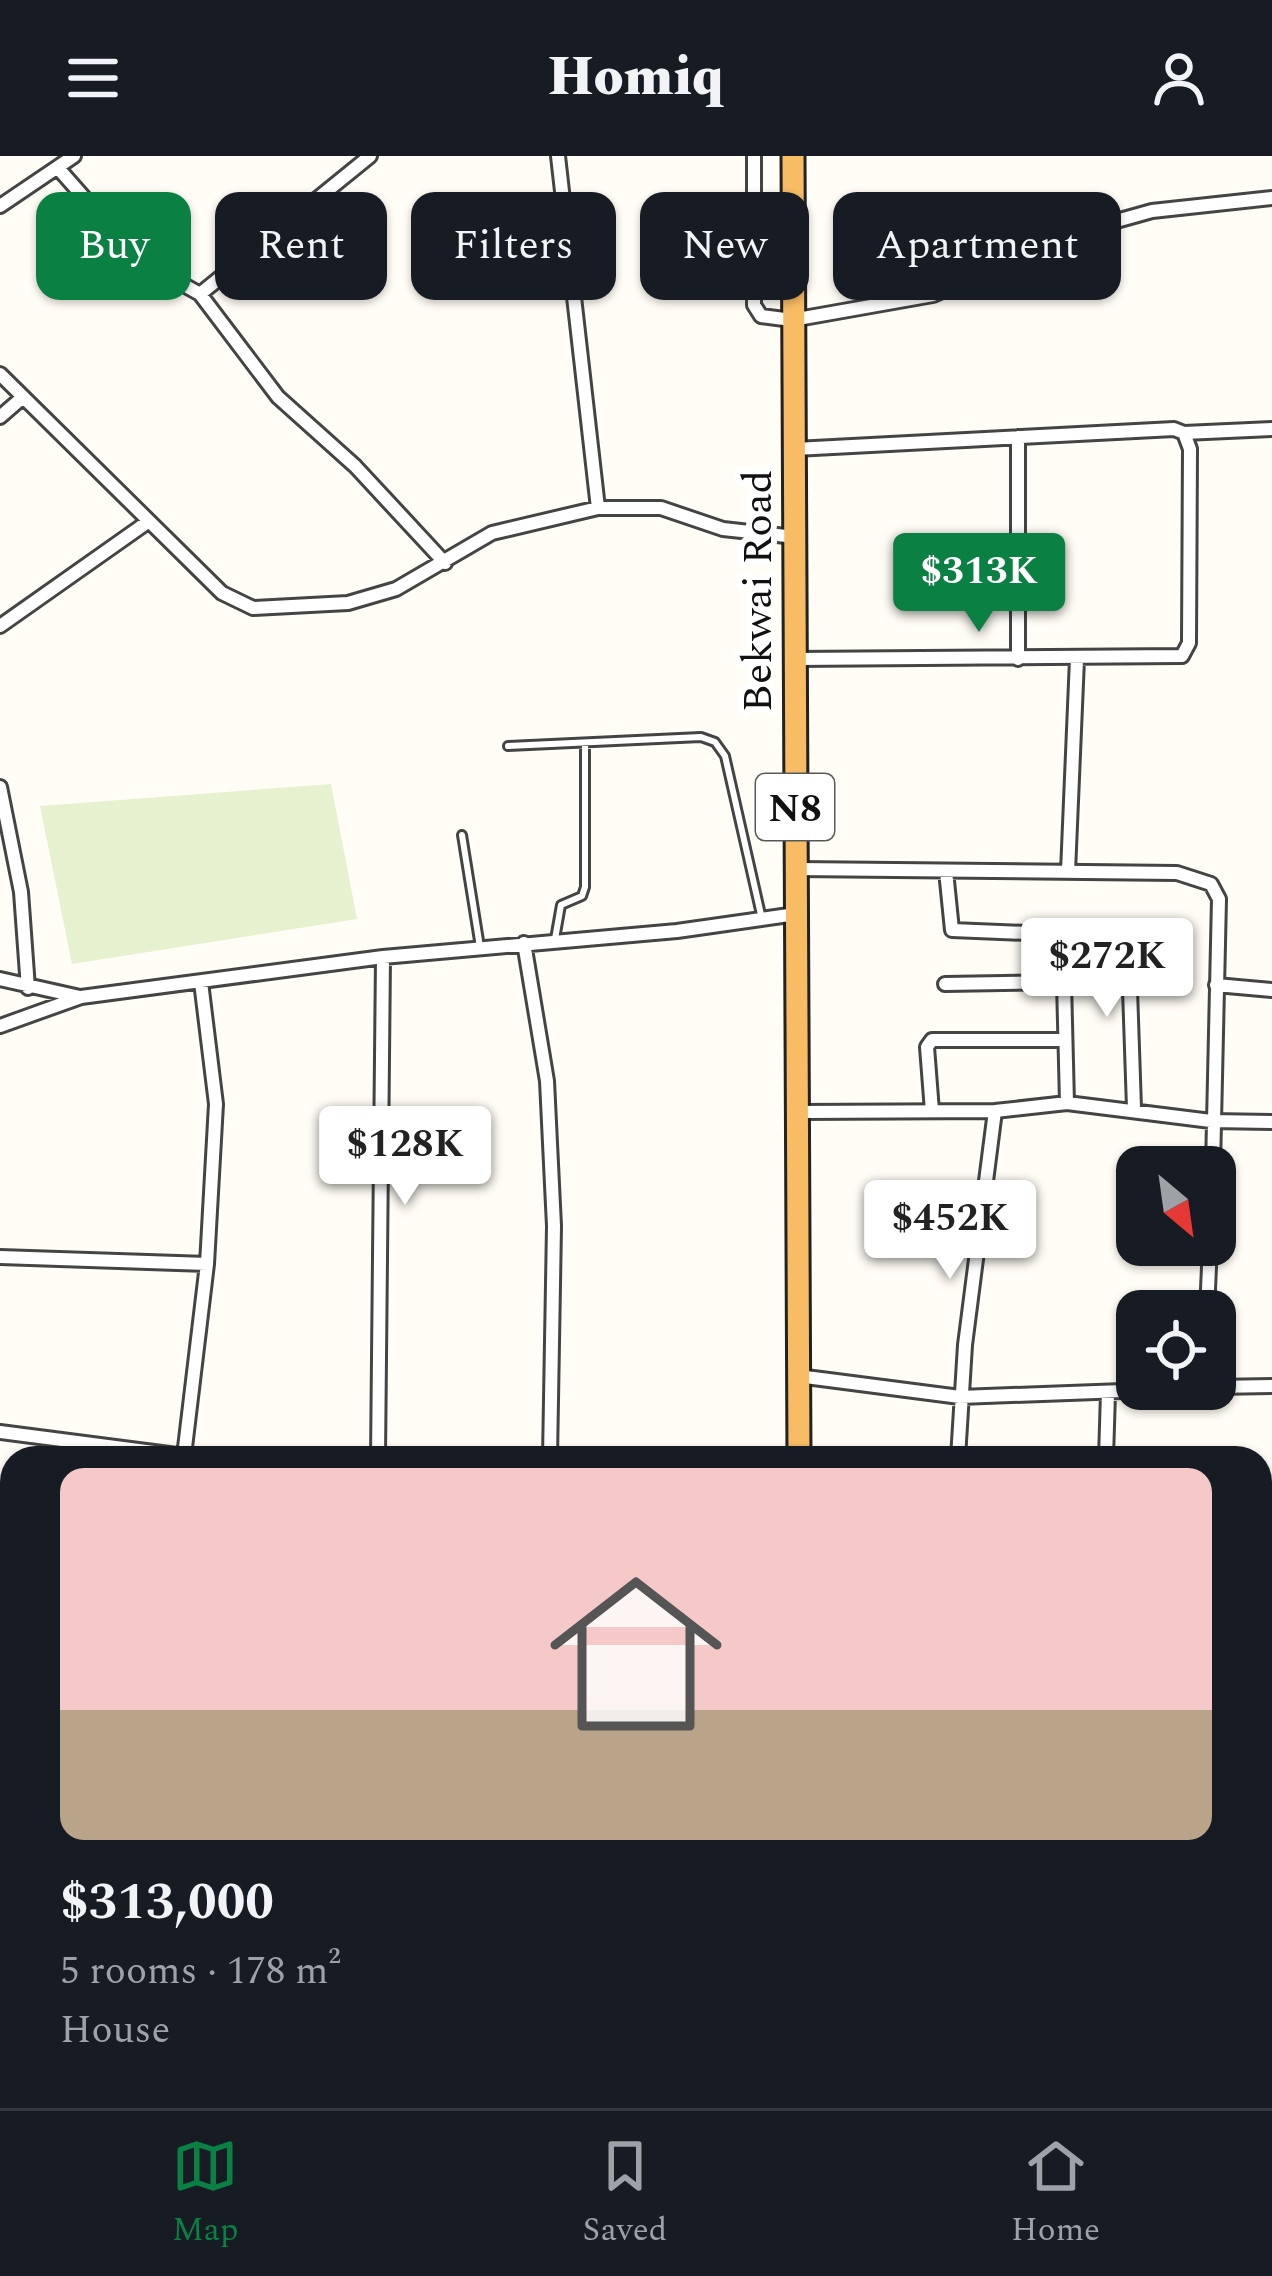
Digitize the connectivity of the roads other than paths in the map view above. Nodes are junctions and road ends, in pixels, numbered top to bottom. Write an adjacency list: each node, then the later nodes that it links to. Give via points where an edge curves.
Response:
1 (74, 156): 6 (street)
2 (370, 156): 9 (street)
3 (558, 156): 18 (street)
4 (754, 156): 10 (street, via 754,305 761,316)
5 (793, 156): 10 (highway, Bekwai Road / N8)
6 (58, 168): 8 (street); 9 (street, via 139,260)
7 (1272, 198): 10 (street, via 1152,211 1077,232 933,295)
8 (0, 206)
9 (200, 294): 21 (street, via 278,397)
10 (792, 320): 17 (highway, Bekwai Road / N8)
11 (0, 374): 12 (street)
12 (23, 397): 13 (street); 19 (street)
13 (0, 417)
14 (1272, 429): 15 (street)
15 (1184, 434): 16 (street); 25 (street, via 1187,651 1176,660)
16 (1018, 437): 17 (street); 24 (street)
17 (795, 449): 20 (highway, Bekwai Road / N8)
18 (598, 508): 20 (street, via 662,508 723,529); 21 (street, via 492,533)
19 (148, 521): 21 (street, via 222,593 253,608 348,603); 22 (street)
20 (795, 537): 23 (highway, Bekwai Road / N8)
21 (445, 563)
22 (0, 626)
23 (795, 658): 24 (street); 30 (highway, Bekwai Road / N8)
24 (1018, 659): 25 (street)
25 (1077, 659): 32 (street)
26 (585, 743): 27 (lane); 34 (lane, via 715,742 725,756); 38 (lane, via 585,887 561,905)
27 (508, 746)
28 (0, 787): 47 (street, via 21,892)
29 (462, 835): 40 (lane)
30 (796, 869): 31 (street); 33 (highway, Bekwai Road / N8)
31 (946, 871): 32 (street); 37 (street, via 952,930)
32 (1068, 872): 46 (street, via 1178,873 1211,884 1219,898)
33 (796, 914): 34 (street); 55 (highway, Bekwai Road / N8)
34 (762, 919): 38 (street)
35 (1178, 929): 36 (street)
36 (1128, 931): 37 (street); 53 (street)
37 (1052, 934): 44 (street)
38 (555, 939): 39 (street)
39 (524, 943): 40 (street); 74 (street, via 547,1081)
40 (480, 947): 41 (street)
41 (383, 957): 43 (street); 73 (street)
42 (0, 979): 47 (street)
43 (201, 982): 49 (street); 61 (street, via 216,1104)
44 (1064, 982): 45 (street); 51 (street)
45 (945, 984)
46 (1216, 985): 48 (street); 57 (street)
47 (28, 988): 49 (street)
48 (1272, 989)
49 (81, 997): 50 (street)
50 (0, 1026)
51 (1065, 1040): 52 (street); 56 (street, via 932,1040)
52 (1067, 1103): 53 (street); 54 (street)
53 (1134, 1108): 57 (street)
54 (995, 1111): 56 (street); 67 (street)
55 (799, 1112): 56 (street); 62 (highway, Bekwai Road / N8)
56 (932, 1112)
57 (1210, 1121): 58 (street); 59 (street)
58 (1272, 1122)
59 (1212, 1146)
60 (0, 1257): 61 (street)
61 (207, 1264): 72 (street)
62 (798, 1376): 67 (street); 75 (highway, Bekwai Road / N8)
63 (1272, 1386): 64 (street)
64 (1236, 1387)
65 (1108, 1393): 66 (street); 67 (street); 77 (street)
66 (1116, 1393)
67 (960, 1397): 76 (street)
68 (0, 1432): 69 (street)
69 (77, 1441): 70 (street); 71 (street)
70 (77, 1446)
71 (113, 1446)
72 (185, 1446)
73 (378, 1446)
74 (550, 1446)
75 (799, 1446)
76 (958, 1446)
77 (1106, 1446)

